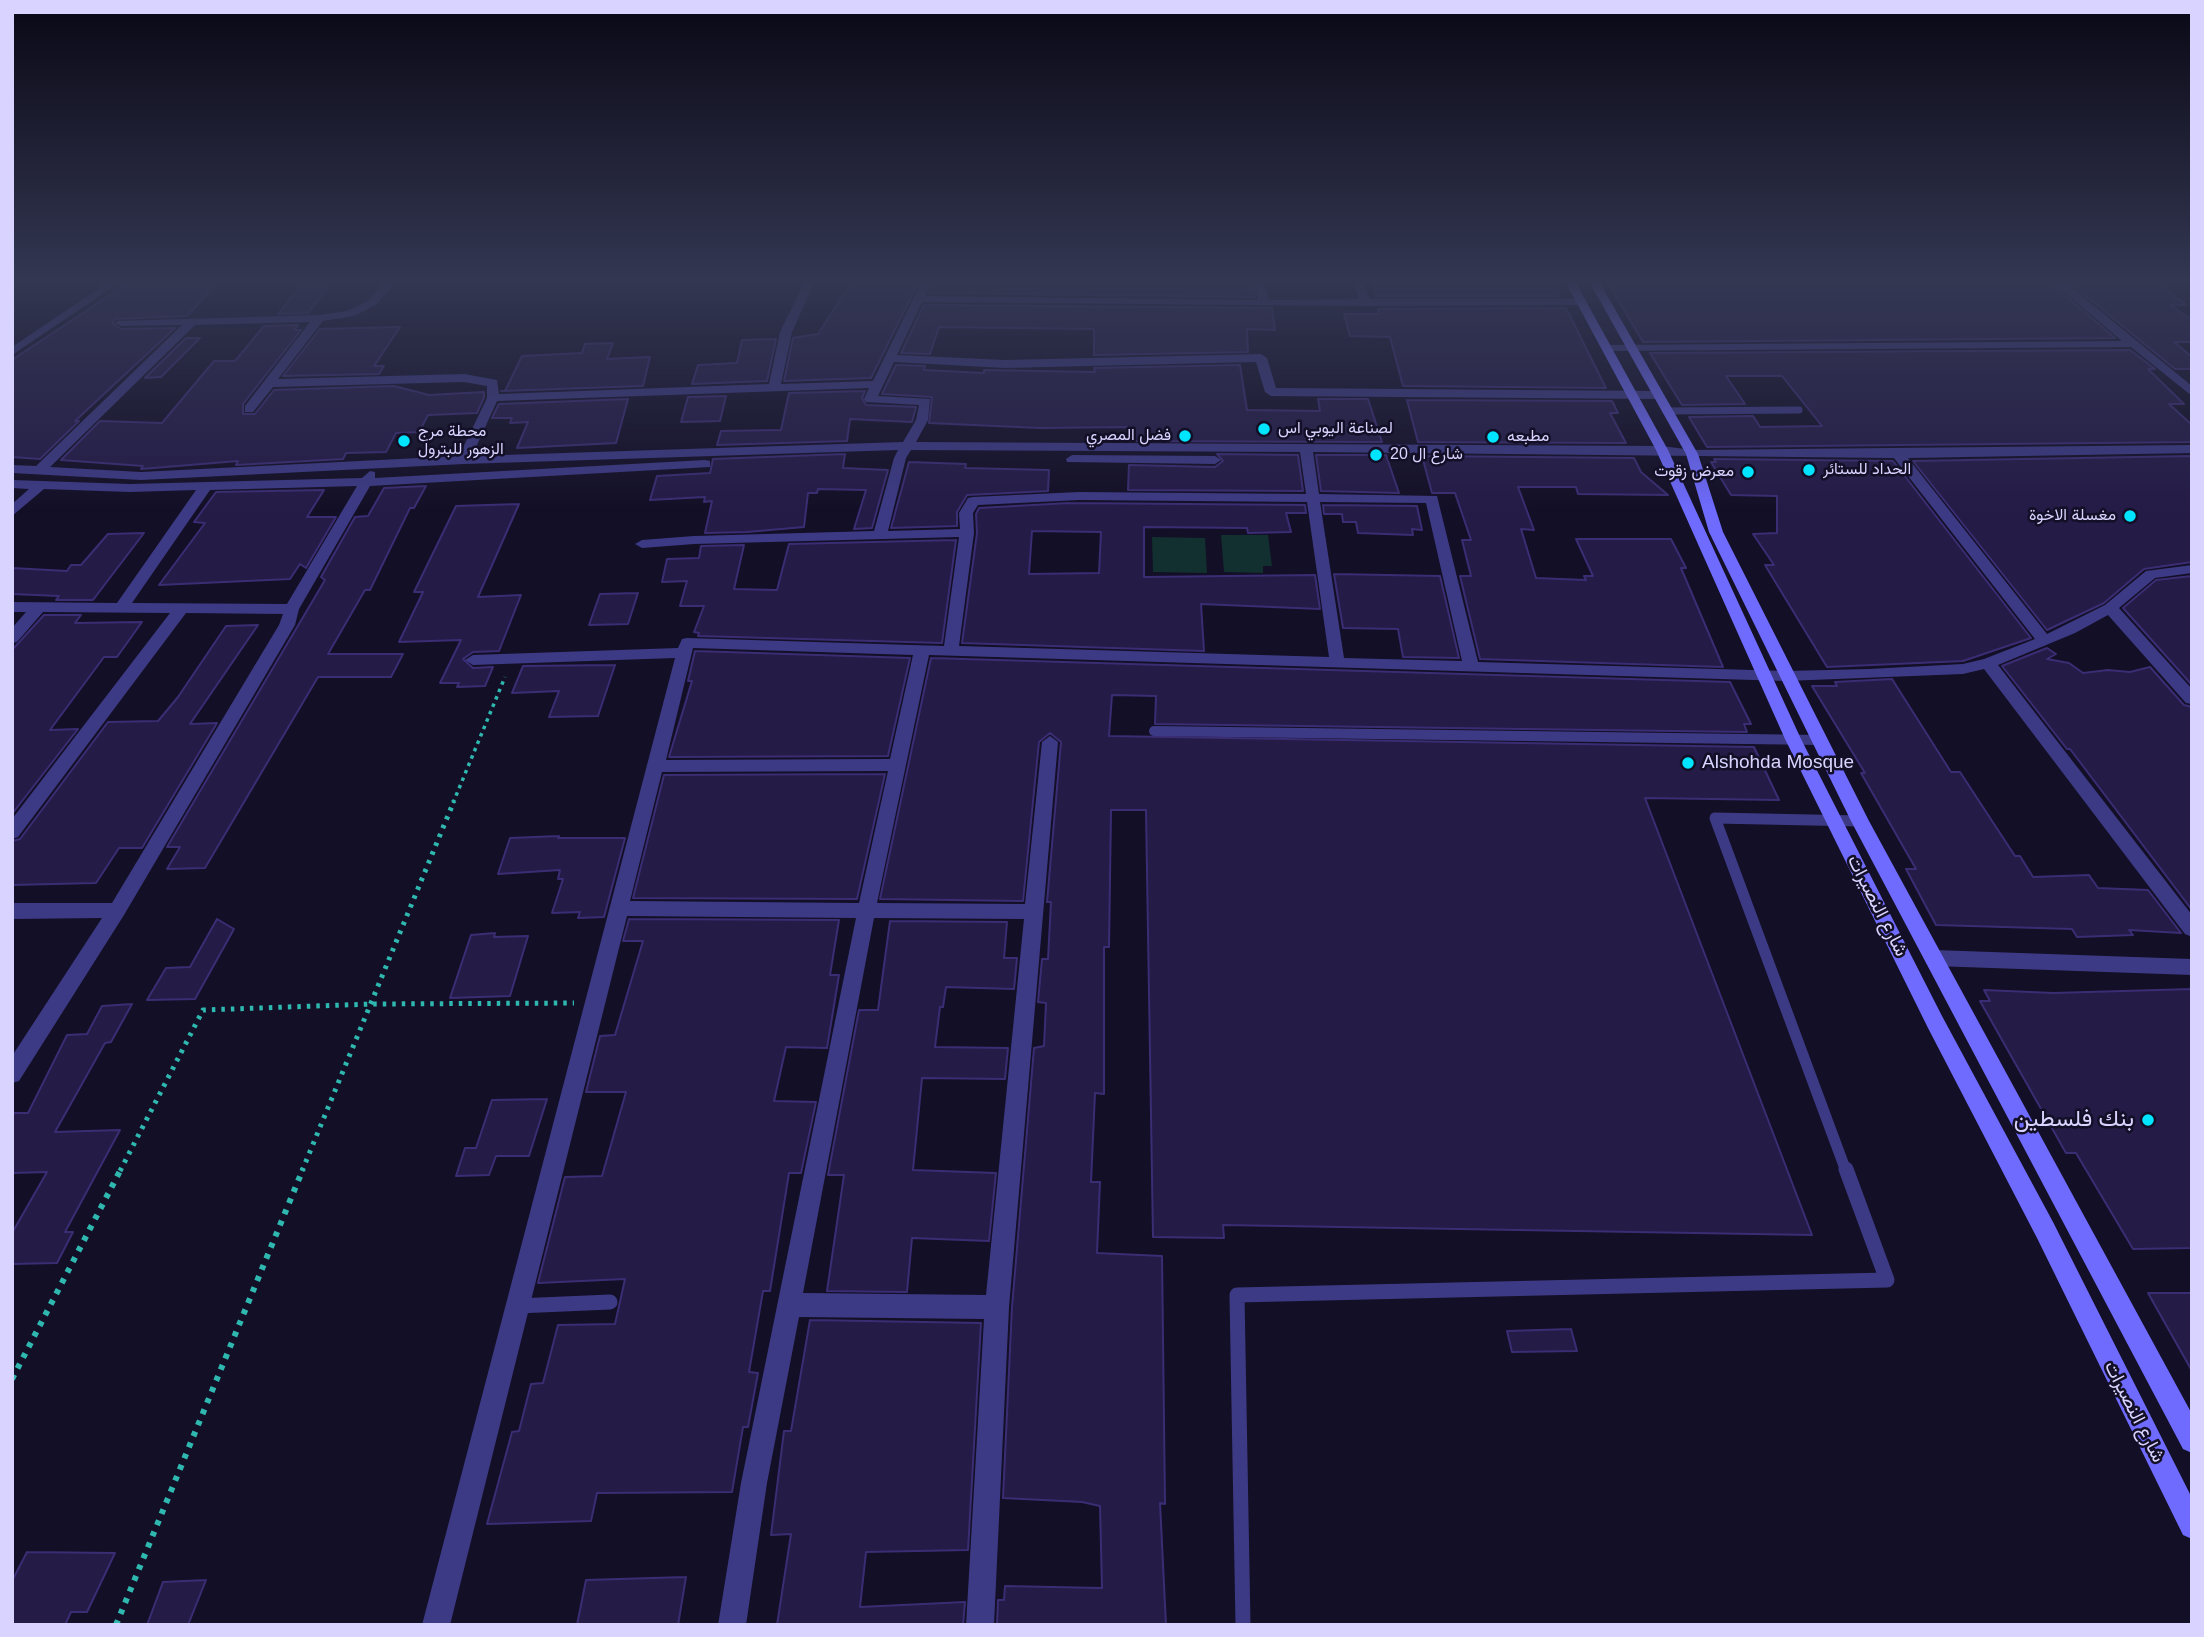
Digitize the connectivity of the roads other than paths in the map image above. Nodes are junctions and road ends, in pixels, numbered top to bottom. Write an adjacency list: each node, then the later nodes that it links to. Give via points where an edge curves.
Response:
1 (153, 359): 30 (street)
2 (287, 359): 13 (street)
3 (780, 359): 15 (street)
4 (889, 359): 14 (street)
5 (917, 359): 6 (street, via 1005,364)
6 (1202, 359)
7 (1261, 359): 17 (street, via 1271,392)
8 (1613, 359): 17 (main road, شارع النصيرات)
9 (1638, 359): 19 (main road, شارع النصيرات)
10 (2152, 359): 11 (street)
11 (2175, 378): 12 (street); 16 (street)
12 (2192, 378)
13 (269, 383): 18 (street, via 464,378 494,383); 20 (street)
14 (878, 384): 15 (street); 23 (street, via 870,399 926,402 922,420)
15 (774, 389): 18 (street)
16 (2192, 392)
17 (1631, 394): 19 (street); 27 (main road, شارع النصيرات)
18 (493, 398): 28 (street)
19 (1662, 403): 21 (lane); 24 (main road, شارع النصيرات)
20 (249, 408)
21 (1799, 411)
22 (2192, 449): 25 (street)
23 (903, 452): 26 (street); 28 (street); 31 (street, via 562,470); 38 (street)
24 (1692, 454): 25 (street); 27 (street); 56 (main road, شارع النصيرات, via 1716,532)
25 (1898, 454): 48 (street)
26 (1308, 455): 27 (street); 35 (street)
27 (1665, 455): 56 (main road, شارع النصيرات)
28 (464, 460): 31 (street)
29 (12, 468): 30 (street)
30 (40, 470): 31 (street, via 141,476)
31 (371, 474): 34 (street); 46 (street)
32 (12, 484): 33 (street)
33 (41, 485): 34 (street); 36 (street)
34 (206, 486): 42 (street)
35 (1314, 499): 37 (street, via 973,501 966,513); 53 (street); 55 (street, via 1432,499)
36 (12, 512)
37 (967, 533): 38 (street); 50 (street)
38 (880, 536): 39 (street)
39 (642, 544)
40 (2192, 569): 44 (street, via 2151,574)
41 (12, 607): 45 (street)
42 (122, 607): 43 (street); 45 (street)
43 (182, 608): 46 (street); 66 (street)
44 (2110, 608): 48 (street); 57 (street)
45 (37, 609): 47 (street)
46 (292, 609): 69 (street, via 287,625)
47 (12, 638)
48 (2043, 639): 54 (street)
49 (922, 650): 50 (street); 51 (street, via 687,643); 62 (street)
50 (951, 650): 53 (street)
51 (686, 653): 52 (street); 63 (street)
52 (473, 660)
53 (1337, 662): 55 (street)
54 (1988, 663): 56 (street, via 1963,669); 72 (street)
55 (1471, 665): 56 (street)
56 (1776, 676): 59 (main road, شارع النصيرات); 60 (main road, شارع النصيرات)
57 (2192, 699)
58 (1154, 731): 59 (lane)
59 (1793, 739): 60 (lane); 64 (main road, شارع النصيرات)
60 (1820, 740): 65 (main road, شارع النصيرات)
61 (1050, 741): 71 (street)
62 (896, 765): 63 (street); 68 (street)
63 (654, 766): 67 (street)
64 (1835, 821): 65 (lane); 81 (main road, شارع النصيرات); 85 (lane, via 1715,818 1887,1280 1237,1295)
65 (1860, 821): 73 (main road, شارع النصيرات)
66 (12, 832)
67 (620, 908): 68 (street); 78 (street)
68 (867, 908): 71 (street); 77 (street)
69 (117, 910): 70 (street); 75 (street)
70 (12, 911)
71 (1033, 912): 79 (street)
72 (2192, 929)
73 (1934, 958): 74 (street); 80 (main road, شارع النصيرات)
74 (2192, 967)
75 (12, 1074)
76 (610, 1302): 78 (lane)
77 (790, 1305): 79 (street); 83 (street, via 754,1483)
78 (517, 1306): 82 (street)
79 (997, 1307): 84 (street)
80 (2192, 1440)
81 (2192, 1526)
82 (436, 1625)
83 (732, 1625)
84 (979, 1625)
85 (1243, 1625)

